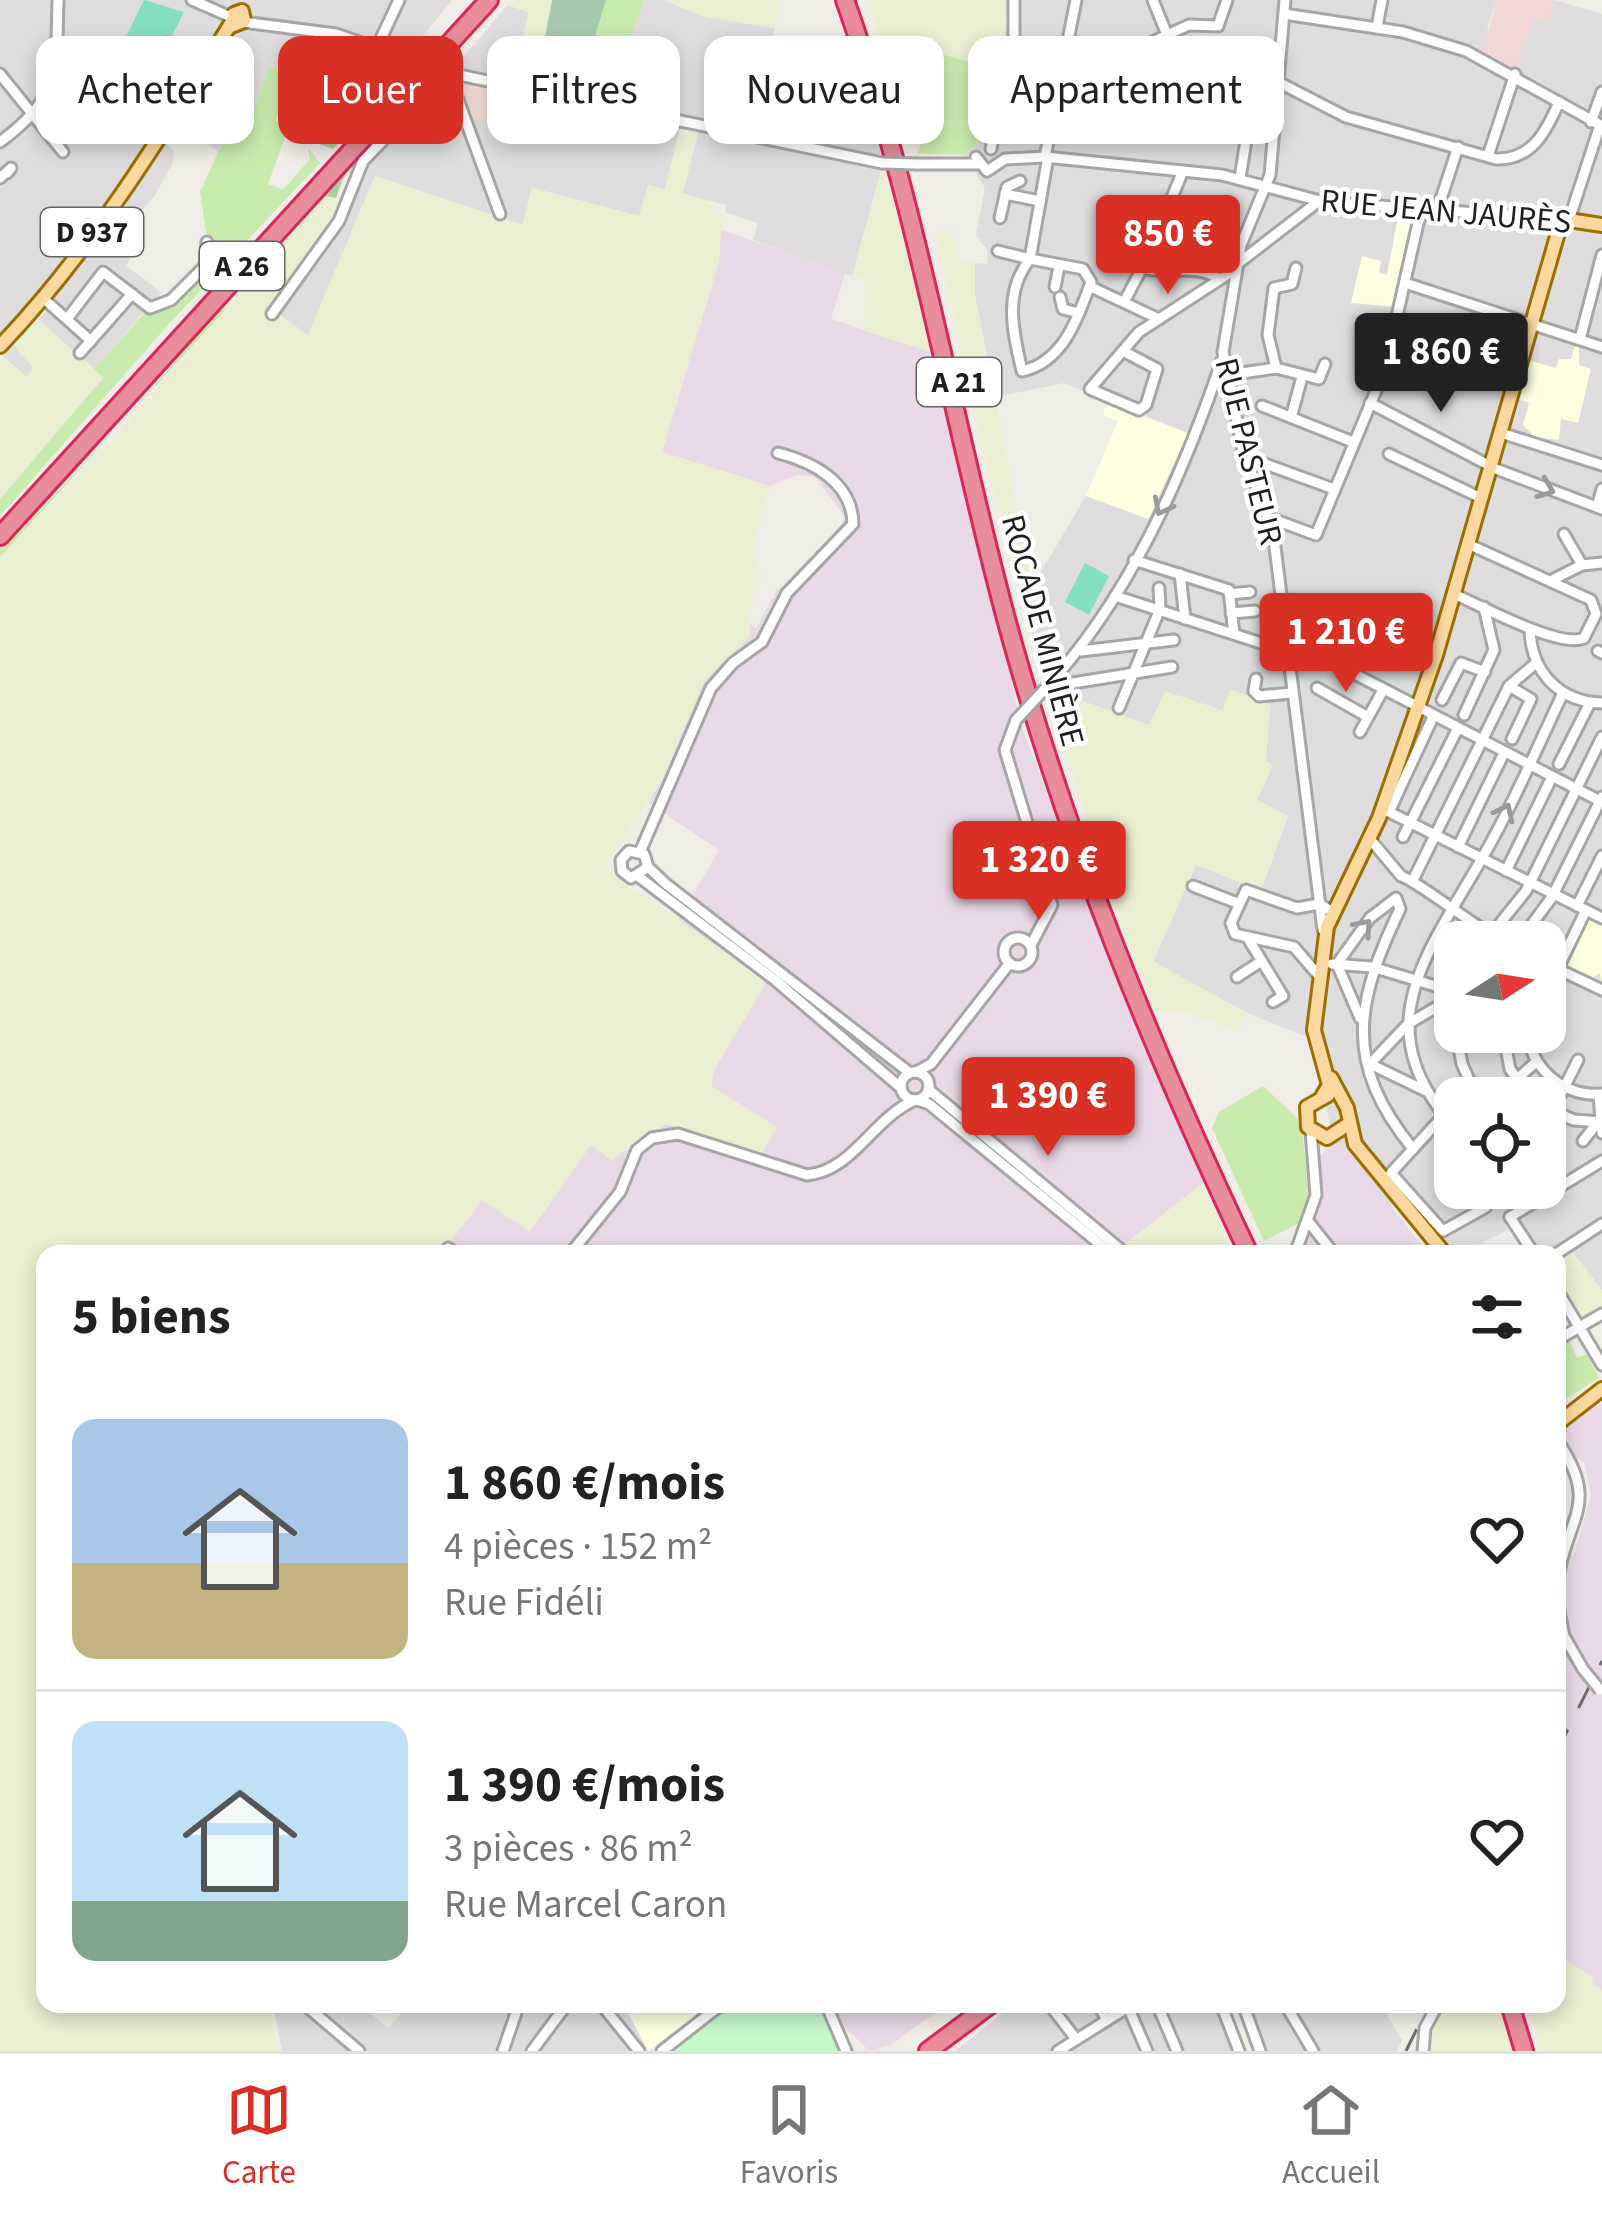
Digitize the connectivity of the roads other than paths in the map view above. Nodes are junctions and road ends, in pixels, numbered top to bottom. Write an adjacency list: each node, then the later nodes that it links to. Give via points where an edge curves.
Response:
1 (58, 0): 17 (street)
2 (192, 0): 14 (street)
3 (399, 0): 19 (street)
4 (478, 0): 103 (highway, A 26)
5 (489, 0): 107 (highway, A 26)
6 (848, 0): 240 (highway, ROCADE MINIÈRE / A 21, via 922,223 1053,756 1131,976)
7 (1014, 0): 20 (street)
8 (1076, 0): 21 (street)
9 (1153, 0): 16 (street)
10 (1227, 0): 16 (street, via 1218,26)
11 (1285, 0): 13 (street, RUE PASTEUR)
12 (1382, 0): 15 (street)
13 (1284, 14): 15 (street); 22 (street, RUE PASTEUR)
14 (239, 15): 18 (street)
15 (1376, 27): 24 (street, via 1466,51)
16 (1167, 35)
17 (59, 36)
18 (342, 36)
19 (382, 36)
20 (1010, 36)
21 (1068, 36)
22 (1282, 36)
23 (0, 74): 31 (street)
24 (1515, 74): 28 (street); 42 (street)
25 (463, 77): 45 (street, bridge, via 882,163)
26 (1284, 88): 40 (street, via 1346,117)
27 (1602, 92): 32 (street)
28 (1559, 102): 32 (street); 42 (street, via 1520,157)
29 (36, 112): 31 (street)
30 (463, 114): 55 (street)
31 (34, 116): 33 (street); 41 (street)
32 (1598, 124): 57 (street)
33 (0, 142)
34 (153, 144): 71 (main road, D 937)
35 (379, 144): 74 (street, via 363,160 339,221)
36 (999, 144): 43 (street)
37 (1049, 144): 44 (street)
38 (1245, 144): 47 (street)
39 (1271, 144): 49 (street, RUE PASTEUR)
40 (1458, 147): 42 (street); 54 (street)
41 (63, 152)
42 (1488, 156)
43 (998, 157): 44 (street, RUE JEAN JAURÈS); 45 (street); 45 (street, RUE JEAN JAURÈS, via 987,171)
44 (1047, 157): 46 (street, RUE JEAN JAURÈS); 51 (street)
45 (974, 161)
46 (1183, 171): 47 (street, RUE JEAN JAURÈS); 59 (street, via 1155,238)
47 (1240, 178): 49 (street, RUE JEAN JAURÈS)
48 (1020, 181): 50 (street)
49 (1266, 184): 52 (street, RUE JEAN JAURÈS); 65 (street, RUE PASTEUR)
50 (1005, 194): 51 (street); 56 (street)
51 (1040, 201): 63 (street)
52 (1319, 201): 53 (street, RUE JEAN JAURÈS); 65 (street)
53 (1421, 210): 54 (street, RUE JEAN JAURÈS); 68 (street)
54 (1437, 212): 57 (street, RUE JEAN JAURÈS)
55 (500, 214)
56 (1000, 218)
57 (1566, 220): 58 (main road, RUE JEAN JAURÈS); 77 (main road)
58 (1602, 224)
59 (1137, 231)
60 (207, 242): 70 (street, via 205,266 171,300 150,308)
61 (998, 251): 63 (street)
62 (1602, 255): 78 (street)
63 (1030, 259): 64 (street); 73 (street, via 1011,310 1022,371 1044,364)
64 (1059, 267): 69 (street, via 1087,271); 73 (street, via 1063,309)
65 (1236, 267): 67 (street); 86 (street, RUE PASTEUR)
66 (1296, 268): 85 (street, via 1292,284 1274,288 1268,335)
67 (1218, 278): 72 (street, via 1189,268 1142,268); 76 (street)
68 (1405, 283): 77 (street); 88 (street)
69 (1090, 287): 72 (street); 73 (street)
70 (132, 295): 75 (street, via 103,272); 79 (street)
71 (44, 299): 75 (street); 80 (main road, D 937)
72 (1124, 302): 76 (street)
73 (1079, 313)
74 (272, 314)
75 (67, 319): 79 (street)
76 (1159, 319): 82 (street)
77 (1534, 325): 78 (street); 91 (main road)
78 (1580, 339): 81 (street)
79 (91, 341): 83 (street)
80 (0, 346)
81 (1602, 346)
82 (1123, 351): 82 (street, via 1090,389 1143,408 1157,369)
83 (80, 353)
84 (1325, 364): 87 (street, via 1319,380)
85 (1276, 368): 86 (street); 87 (street)
86 (1223, 376): 95 (street, RUE PASTEUR); 109 (street, one-way to 109)
87 (1302, 377): 90 (street)
88 (1370, 403): 92 (street); 97 (street)
89 (1262, 406): 90 (street)
90 (1292, 414): 92 (street)
91 (1501, 433): 96 (street); 97 (main road)
92 (1353, 442): 98 (street)
93 (778, 453): 167 (street, via 823,469 853,524 787,593 762,642 711,688)
94 (1389, 454): 100 (street)
95 (1246, 458): 98 (street); 102 (street, RUE PASTEUR)
96 (1602, 465)
97 (1490, 466): 100 (main road); 101 (street, one-way to 101)
98 (1334, 489): 104 (street, via 1316,535)
99 (1602, 489): 101 (street)
100 (1481, 497): 108 (main road)
101 (1599, 508)
102 (1270, 518): 104 (street); 105 (street, RUE PASTEUR)
103 (0, 525)
104 (1289, 526): 105 (street)
105 (1274, 530): 127 (street, RUE PASTEUR)
106 (1564, 534): 111 (street)
107 (0, 536)
108 (1468, 544): 113 (street); 117 (main road)
109 (1134, 560): 112 (street); 118 (street)
110 (1602, 563): 111 (street)
111 (1582, 565): 113 (street)
112 (1180, 574): 116 (street); 123 (street)
113 (1554, 579): 124 (street, via 1592,600 1596,614 1584,638 1571,642)
114 (1159, 588): 120 (street)
115 (1250, 592): 116 (street)
116 (1229, 594): 122 (street)
117 (1454, 594): 119 (street); 146 (main road)
118 (1115, 596): 120 (street); 129 (street)
119 (1484, 607): 124 (street); 135 (street, via 1495,640)
120 (1159, 611): 123 (street); 128 (street)
121 (1256, 611): 122 (street)
122 (1231, 614): 125 (street)
123 (1185, 619): 125 (street)
124 (1530, 631): 131 (street)
125 (1234, 634): 127 (street, via 1264,644)
126 (1174, 640): 128 (street)
127 (1286, 640): 130 (street); 141 (street, RUE PASTEUR)
128 (1145, 645): 129 (street); 134 (street)
129 (1081, 651): 187 (street, bridge, via 1016,720 1005,750 1052,905)
130 (1332, 662): 132 (street, via 1346,643); 140 (street)
131 (1536, 663): 138 (street); 142 (street)
132 (1392, 664)
133 (1172, 667): 134 (street)
134 (1134, 673): 137 (street); 143 (street, via 1122,704)
135 (1485, 673): 144 (street, via 1461,663); 147 (street)
136 (1256, 679): 141 (street, via 1257,695)
137 (1073, 683)
138 (1509, 686): 153 (street, via 1531,697); 154 (street)
139 (1317, 688): 148 (street)
140 (1383, 690): 146 (street); 148 (street)
141 (1292, 693): 180 (street, RUE PASTEUR)
142 (1563, 693): 145 (street); 157 (street)
143 (1142, 698)
144 (1442, 700)
145 (1596, 703): 156 (street)
146 (1417, 709): 149 (street); 161 (main road)
147 (1464, 715)
148 (1368, 717): 151 (street)
149 (1433, 717): 150 (street); 161 (street)
150 (1457, 730): 154 (street); 162 (street)
151 (1360, 733)
152 (1602, 737): 159 (street)
153 (1512, 739)
154 (1481, 742): 155 (street); 163 (street)
155 (1504, 753): 157 (street); 166 (street)
156 (1559, 764)
157 (1529, 765): 158 (street); 169 (street, one-way to 157)
158 (1552, 777): 159 (street); 171 (street)
159 (1576, 789): 160 (street); 174 (street)
160 (1601, 800): 176 (street)
161 (1386, 810): 162 (street); 165 (main road)
162 (1411, 823): 163 (street); 164 (street)
163 (1434, 835): 166 (street); 173 (street)
164 (1403, 837)
165 (1370, 839): 173 (street, via 1401,876); 180 (main road)
166 (1458, 847): 169 (street)
167 (640, 852): 170 (street); 172 (street, via 624,855 620,866)
168 (1602, 856): 178 (street)
169 (1482, 859): 171 (street); 179 (street)
170 (648, 867): 172 (street); 208 (street)
171 (1506, 871): 174 (street)
172 (639, 877): 214 (street, via 793,994)
173 (1414, 878): 179 (street)
174 (1530, 883): 176 (street); 183 (street)
175 (1193, 886): 177 (street)
176 (1554, 894): 178 (street); 184 (street)
177 (1237, 904): 180 (street, via 1246,890); 186 (street, via 1231,926)
178 (1582, 908): 181 (street); 185 (street)
179 (1449, 912): 182 (street); 195 (street)
180 (1326, 913): 192 (main road)
181 (1601, 914)
182 (1462, 921)
183 (1501, 921)
184 (1534, 921)
185 (1566, 936)
186 (1249, 940): 188 (street); 192 (street, via 1294,947)
187 (1028, 943): 189 (street, via 1027,962); 189 (street, via 1009,943)
188 (1260, 962): 194 (street); 198 (street, via 1282,996)
189 (1010, 964): 206 (street)
190 (1337, 964): 191 (street); 191 (street, one-way to 191, via 1370,918 1398,899); 192 (street); 200 (street)
191 (1372, 967): 195 (street); 200 (street)
192 (1319, 970): 202 (main road)
193 (1566, 974): 197 (street)
194 (1237, 977)
195 (1414, 977): 196 (street); 201 (street)
196 (1434, 986)
197 (1602, 990)
198 (1273, 1002)
199 (1434, 1008): 201 (street)
200 (1360, 1018): 207 (street)
201 (1408, 1024): 207 (street); 215 (street)
202 (1316, 1045): 216 (main road, via 1329,1085); 218 (main road)
203 (1534, 1053): 205 (street)
204 (1579, 1060): 211 (street)
205 (1536, 1061): 209 (street); 210 (street)
206 (931, 1064): 208 (street); 212 (street)
207 (1370, 1064): 215 (street); 229 (street, via 1380,1102)
208 (913, 1073): 212 (street); 214 (street)
209 (1519, 1077)
210 (1553, 1077)
211 (1566, 1083)
212 (928, 1084): 219 (street); 239 (street)
213 (1566, 1087): 217 (street)
214 (902, 1090): 219 (street); 221 (street)
215 (1426, 1091): 220 (street)
216 (1323, 1095): 218 (main road); 226 (main road, via 1307,1107)
217 (1601, 1095): 225 (street)
218 (1340, 1099): 223 (main road)
219 (916, 1100): 221 (street); 238 (street)
220 (1434, 1102)
221 (894, 1110): 237 (street, via 839,1166 807,1175 677,1134 652,1138)
222 (1566, 1116): 225 (street)
223 (1347, 1125): 227 (main road); 244 (main road)
224 (1434, 1126): 229 (street)
225 (1600, 1126): 228 (street)
226 (1311, 1131): 227 (main road); 230 (street)
227 (1331, 1137): 230 (street); 243 (main road, via 1345,1142)
228 (1582, 1141)
229 (1413, 1149): 232 (street, via 1391,1173 1443,1231)
230 (1312, 1156): 235 (street, via 1316,1195)
231 (1602, 1162): 234 (street)
232 (1482, 1209)
233 (1491, 1209): 234 (street)
234 (1510, 1216): 245 (street)
235 (1308, 1221): 241 (street); 242 (street)
236 (1602, 1224): 246 (street)
237 (577, 1245)
238 (1109, 1245)
239 (1110, 1245)
240 (1249, 1245)
241 (1299, 1245)
242 (1327, 1245)
243 (1432, 1245)
244 (1433, 1245)
245 (1528, 1245)
246 (1566, 1247)
247 (1566, 1304): 249 (street)
248 (1602, 1314): 249 (street)
249 (1580, 1327): 250 (street); 251 (street)
250 (1566, 1335)
251 (1602, 1365)
252 (1602, 1389): 253 (main road)
253 (1566, 1410)
254 (1566, 1452): 256 (street)
255 (1566, 1457): 256 (street)
256 (1572, 1460): 257 (street, via 1582,1506)
257 (1566, 1555)
258 (1566, 1639): 259 (street, bridge)
259 (1601, 1692)
260 (315, 2013): 280 (street)
261 (516, 2013): 281 (street)
262 (560, 2013): 282 (street)
263 (608, 2013): 283 (street)
264 (711, 2013): 284 (street)
265 (830, 2013): 285 (street)
266 (985, 2013): 279 (highway)
267 (1056, 2013): 278 (street)
268 (1103, 2013): 277 (street)
269 (1119, 2013): 277 (street)
270 (1133, 2013): 288 (street)
271 (1161, 2013): 289 (street)
272 (1224, 2013): 290 (street)
273 (1246, 2013): 291 (street)
274 (1290, 2013): 292 (street)
275 (1433, 2013): 293 (street)
276 (1516, 2013): 294 (highway)
277 (1107, 2020): 278 (street)
278 (1076, 2039): 287 (street)
279 (939, 2049): 286 (highway)
280 (359, 2051)
281 (503, 2051)
282 (532, 2051)
283 (639, 2051)
284 (662, 2051)
285 (846, 2051)
286 (915, 2051)
287 (1058, 2051)
288 (1147, 2051)
289 (1177, 2051)
290 (1239, 2051)
291 (1260, 2051)
292 (1312, 2051)
293 (1423, 2051)
294 (1527, 2051)

